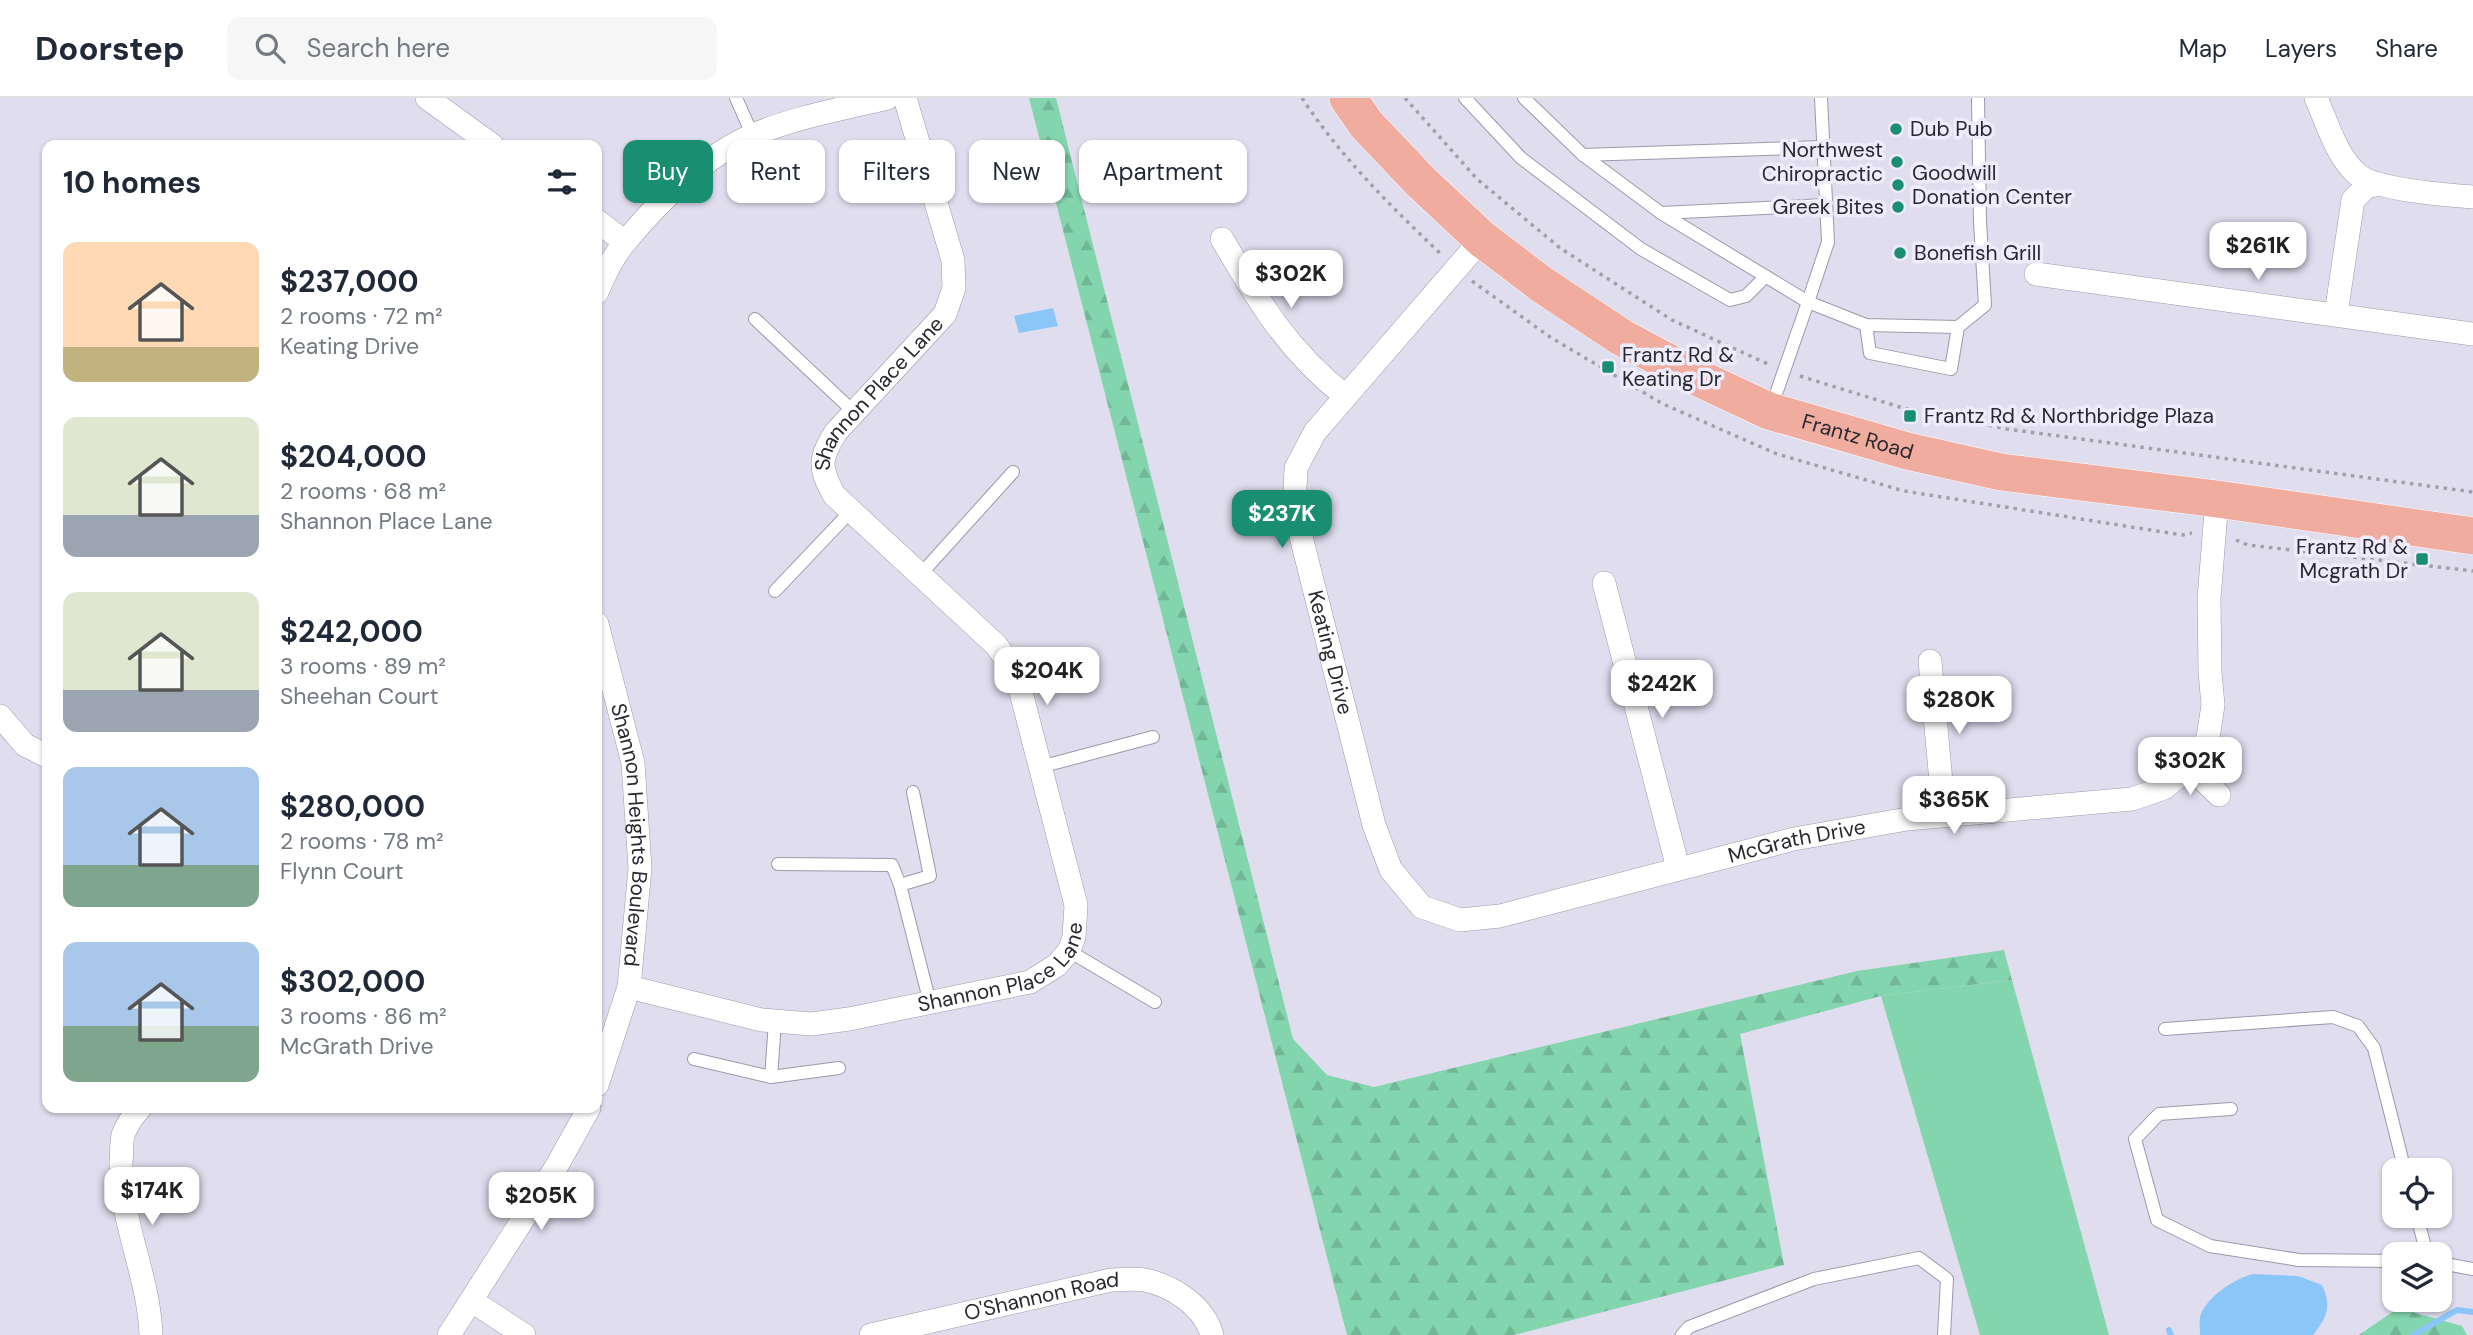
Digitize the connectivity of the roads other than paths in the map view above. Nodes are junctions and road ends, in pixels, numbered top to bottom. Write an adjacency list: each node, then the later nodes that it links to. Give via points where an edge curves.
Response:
1 (427, 98): 12 (street)
2 (736, 98): 11 (lane)
3 (887, 98): 11 (street, via 801,118)
4 (905, 98): 34 (street, Shannon Place Lane, via 953,260 954,288 945,314)
5 (1348, 98): 21 (main road, Frantz Road, via 1421,182)
6 (1465, 98): 24 (lane, via 1521,158 1641,249 1730,300 1746,296)
7 (1524, 98): 14 (lane)
8 (1821, 98): 13 (lane)
9 (1978, 98): 30 (lane, via 1985,304)
10 (2316, 98): 15 (street, via 2344,158 2357,175)
11 (753, 136): 22 (street, via 707,163 664,199)
12 (485, 140)
13 (1824, 147): 14 (lane); 17 (lane)
14 (1583, 155): 18 (lane)
15 (2376, 185): 16 (street); 27 (street, via 2367,186 2353,200)
16 (2473, 197)
17 (1826, 205): 18 (lane); 26 (lane, via 1828,242)
18 (1661, 213): 24 (lane)
19 (602, 225): 22 (street)
20 (1222, 239): 32 (street, via 1287,342)
21 (1482, 239): 32 (street, Keating Drive); 33 (main road, Frantz Road, via 1621,337)
22 (625, 242): 25 (street)
23 (2036, 274): 27 (street)
24 (1765, 277): 26 (lane)
25 (602, 282)
26 (1808, 302): 29 (lane); 33 (lane)
27 (2336, 314): 31 (street)
28 (755, 319): 34 (lane)
29 (1866, 325): 30 (lane); 30 (lane, via 1870,353 1951,369)
30 (1958, 327)
31 (2473, 334)
32 (1345, 396): 55 (street, Keating Drive, via 1315,432 1296,468 1294,509 1374,825 1391,870)
33 (1769, 411): 36 (main road, Frantz Road, via 1907,451 2001,472)
34 (854, 412): 37 (street, Shannon Place Lane, via 824,452 823,475 834,495)
35 (1013, 472): 39 (lane)
36 (2217, 499): 38 (main road, Frantz Road); 48 (street, McGrath Drive, via 2209,599 2213,705 2208,738)
37 (851, 511): 39 (street, Shannon Place Lane); 41 (lane)
38 (2473, 536)
39 (920, 575): 47 (street, Shannon Place Lane, via 996,645 1016,673)
40 (1604, 583): 53 (street)
41 (775, 591)
42 (602, 643): 57 (street, Shannon Heights Boulevard, via 633,763 638,807 640,868)
43 (1930, 661): 51 (street)
44 (0, 716): 46 (street, via 25,745)
45 (1153, 737): 47 (lane)
46 (42, 754)
47 (1040, 767): 56 (street, Shannon Place Lane, via 1076,905)
48 (2190, 767): 50 (street); 51 (street, McGrath Drive, via 2164,788 2132,799)
49 (913, 792): 54 (lane, via 930,876)
50 (2219, 795)
51 (1944, 815): 53 (street, McGrath Drive, via 1794,839)
52 (778, 864): 54 (lane, via 892,865)
53 (1678, 868): 55 (street, McGrath Drive, via 1500,916 1460,920)
54 (900, 885): 59 (lane)
55 (1422, 907)
56 (1069, 951): 58 (lane); 59 (street, Shannon Place Lane, via 1030,982)
57 (629, 987): 60 (street, Shannon Place Lane); 64 (street, Shannon Heights Boulevard)
58 (1155, 1002)
59 (930, 1003): 60 (street, Shannon Place Lane, via 849,1020)
60 (775, 1022): 65 (lane)
61 (2165, 1029): 69 (lane, via 2333,1017 2358,1026 2374,1048)
62 (694, 1059): 65 (lane)
63 (839, 1068): 65 (lane)
64 (602, 1070)
65 (771, 1077)
66 (2231, 1109): 70 (lane, via 2159,1114 2136,1139 2157,1220 2210,1246 2300,1259)
67 (137, 1113): 74 (street, via 122,1138 121,1177)
68 (586, 1113): 73 (street)
69 (2402, 1158)
70 (2382, 1261)
71 (2452, 1265): 72 (lane)
72 (2473, 1269)
73 (472, 1301): 75 (street); 76 (street)
74 (151, 1335)
75 (449, 1335)
76 (524, 1335)
77 (871, 1335): 78 (street, O'Shannon Road, via 1111,1280 1143,1279 1173,1290 1195,1307)
78 (1212, 1335)
79 (1682, 1335): 80 (lane, via 1689,1327 1814,1279 1919,1258 1947,1279)
80 (1944, 1335)

